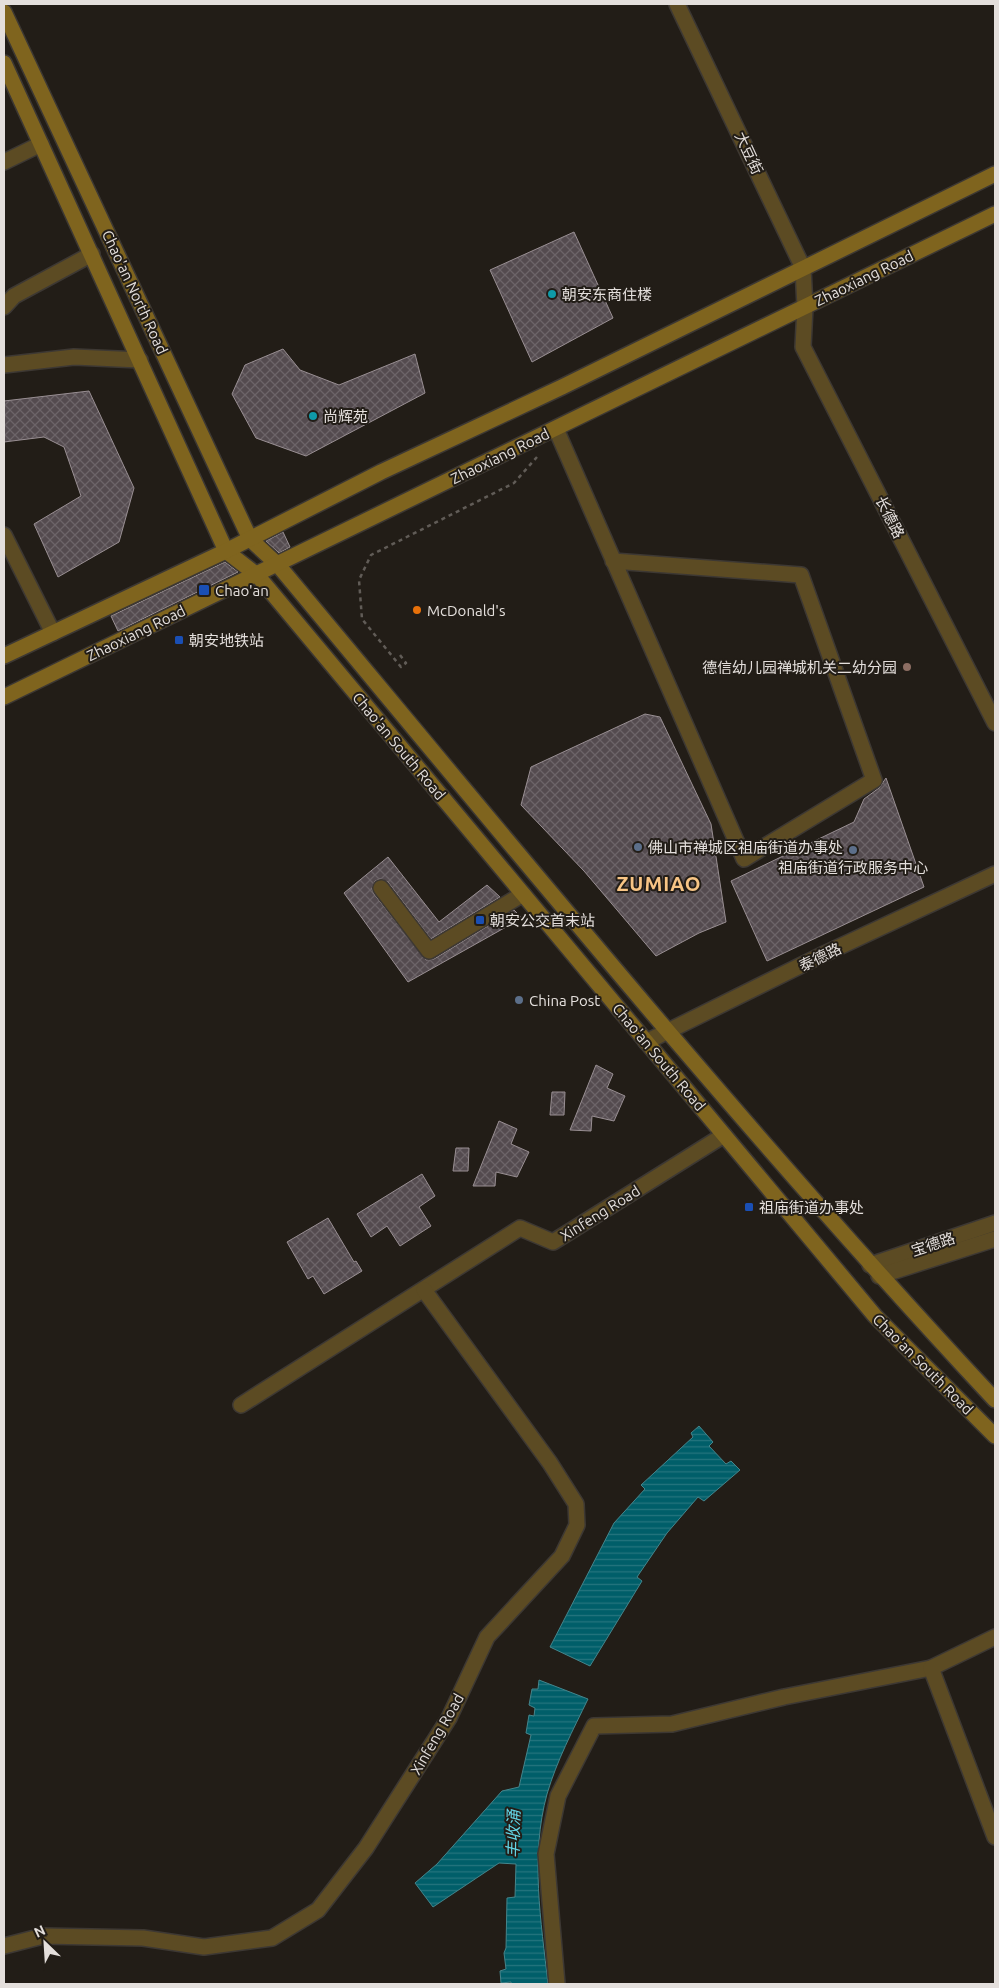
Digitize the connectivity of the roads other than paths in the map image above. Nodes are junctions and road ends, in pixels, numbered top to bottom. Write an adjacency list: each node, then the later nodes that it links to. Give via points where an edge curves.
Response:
1 (677, 4): 9 (street, 大豆街)
2 (4, 12): 16 (main road, Chao'an North Road)
3 (4, 63): 4 (main road, Chao'an North Road)
4 (41, 144): 5 (street); 8 (main road, Chao'an North Road)
5 (4, 162)
6 (995, 174): 9 (main road)
7 (995, 214): 11 (main road, Zhaoxiang Road)
8 (92, 254): 10 (street, via 14,296); 12 (main road, Chao'an North Road)
9 (803, 268): 11 (street, 大豆街); 16 (main road, via 380,472)
10 (4, 307)
11 (806, 307): 14 (main road, Zhaoxiang Road); 24 (street, 长德路, via 804,346)
12 (140, 360): 13 (street, via 74,357); 17 (main road, Chao'an North Road)
13 (4, 365)
14 (556, 428): 18 (street); 19 (main road, Zhaoxiang Road)
15 (4, 535): 21 (street)
16 (250, 539): 17 (main road); 19 (main road, Chao'an North Road)
17 (226, 551): 20 (main road, Chao'an North Road); 21 (main road)
18 (613, 561): 18 (street, via 744,859 874,780 801,575)
19 (278, 565): 20 (main road, Zhaoxiang Road); 28 (main road, Chao'an South Road)
20 (257, 575): 23 (main road, Zhaoxiang Road); 27 (main road, Chao'an South Road)
21 (53, 633): 22 (main road)
22 (4, 656)
23 (4, 697)
24 (995, 723)
25 (995, 874): 28 (street, 泰德路)
26 (381, 888): 27 (street, via 429,951)
27 (523, 894): 29 (main road, Chao'an South Road)
28 (668, 1032): 29 (street, 泰德路); 33 (main road, Chao'an South Road)
29 (646, 1042): 30 (main road, Chao'an South Road)
30 (724, 1135): 34 (street, Xinfeng Road, via 553,1242 520,1228); 37 (main road, Chao'an South Road, via 875,1316)
31 (995, 1223): 33 (street, 宝德路)
32 (995, 1239): 33 (street, 宝德路)
33 (875, 1271): 35 (main road, Chao'an South Road)
34 (424, 1290): 36 (street, Xinfeng Road); 41 (street, Xinfeng Road, via 550,1463 576,1504 577,1524 562,1556 487,1637 450,1718 366,1848 318,1910 272,1938 204,1947 142,1938 43,1936)
35 (995, 1400)
36 (240, 1405)
37 (995, 1436)
38 (995, 1636): 39 (street)
39 (932, 1668): 40 (street); 42 (street, via 784,1697 672,1724 594,1726 558,1796 546,1854)
40 (995, 1837)
41 (4, 1946)
42 (556, 1984)

